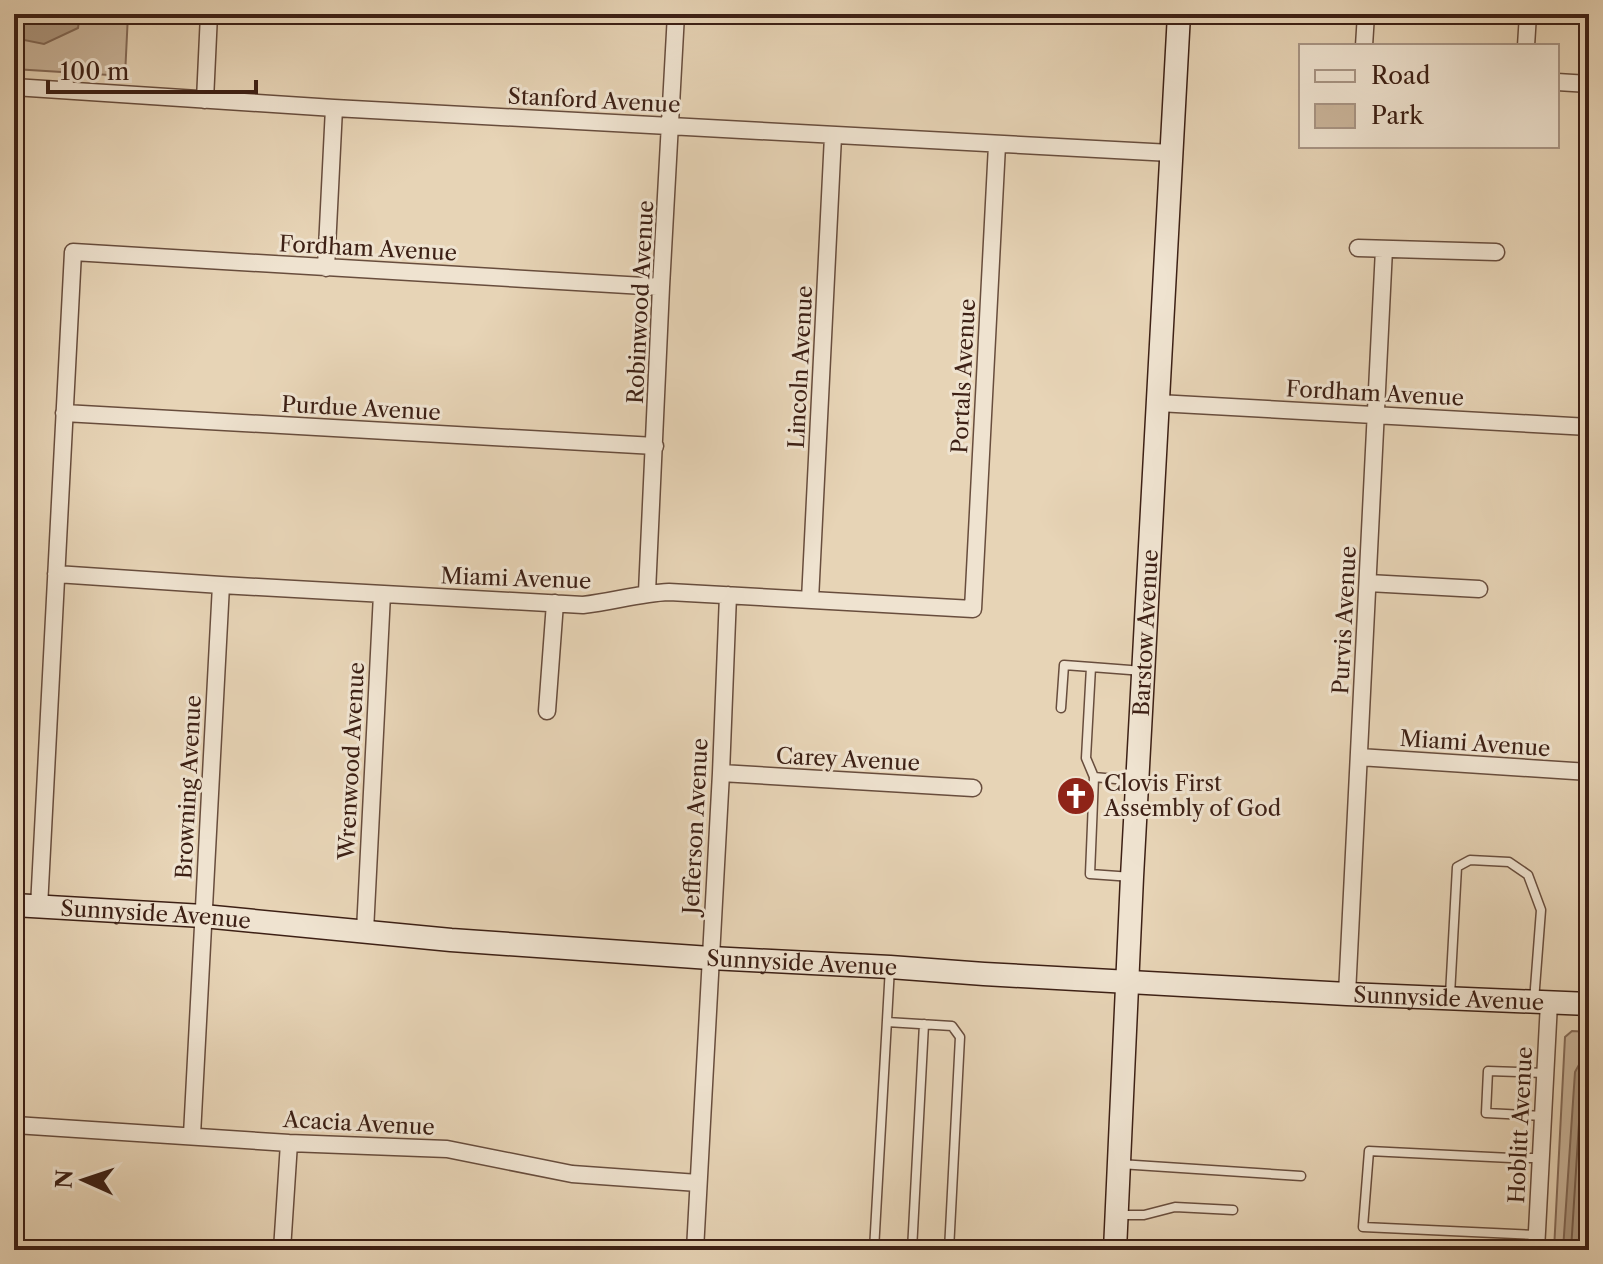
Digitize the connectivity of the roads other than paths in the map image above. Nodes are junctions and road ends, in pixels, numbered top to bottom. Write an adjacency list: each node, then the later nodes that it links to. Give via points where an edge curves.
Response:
1 (209, 14): 11 (street)
2 (676, 14): 13 (street, Robinwood Avenue)
3 (1179, 14): 16 (main road, Barstow Avenue)
4 (1366, 14): 6 (street)
5 (1528, 14): 7 (street)
6 (1364, 44)
7 (1526, 44)
8 (1559, 82): 9 (street)
9 (1589, 84)
10 (14, 87): 11 (street, Stanford Avenue)
11 (205, 100): 12 (street, Stanford Avenue)
12 (334, 108): 13 (street, Stanford Avenue); 20 (street)
13 (671, 126): 14 (street, Stanford Avenue); 21 (street, Robinwood Avenue)
14 (833, 136): 15 (street, Stanford Avenue); 34 (street, Lincoln Avenue)
15 (997, 145): 16 (street, Stanford Avenue); 36 (street, Portals Avenue)
16 (1171, 153): 22 (main road, Barstow Avenue)
17 (1358, 248): 18 (street)
18 (1384, 249): 19 (street); 24 (street, Purvis Avenue)
19 (1496, 252)
20 (326, 268): 21 (street, Fordham Avenue); 23 (street, Fordham Avenue, via 73,252)
21 (661, 287): 26 (street, Robinwood Avenue)
22 (1158, 403): 24 (street, Fordham Avenue); 38 (main road, Barstow Avenue)
23 (64, 413): 26 (street, Purdue Avenue); 27 (street)
24 (1376, 415): 25 (street, Fordham Avenue); 28 (street, Purvis Avenue)
25 (1589, 427)
26 (655, 446): 31 (street, Robinwood Avenue)
27 (56, 574): 29 (street, Miami Avenue); 49 (street)
28 (1368, 583): 30 (street); 41 (street, Purvis Avenue)
29 (221, 585): 32 (street, Miami Avenue); 50 (street, Browning Avenue)
30 (1479, 589)
31 (647, 592): 33 (street, Miami Avenue); 35 (street, Miami Avenue, via 583,605)
32 (382, 594): 35 (street, Miami Avenue); 51 (street, Wrenwood Avenue)
33 (728, 595): 34 (street, Miami Avenue); 43 (street, Jefferson Avenue)
34 (810, 600): 36 (street, Miami Avenue)
35 (555, 603): 40 (street)
36 (973, 609)
37 (1091, 667): 38 (lane); 39 (lane, via 1064,665); 44 (lane, via 1086,758)
38 (1144, 671): 45 (main road, Barstow Avenue)
39 (1061, 708)
40 (547, 711)
41 (1359, 757): 42 (street, Miami Avenue); 55 (street, Purvis Avenue)
42 (1589, 772)
43 (721, 773): 46 (street, Carey Avenue); 52 (street, Jefferson Avenue)
44 (1094, 777): 45 (lane); 47 (lane, via 1090,874)
45 (1137, 781): 47 (main road, Barstow Avenue)
46 (973, 788)
47 (1132, 877): 54 (main road, Barstow Avenue)
48 (14, 905): 49 (main road, Sunnyside Avenue)
49 (39, 907): 50 (main road, Sunnyside Avenue)
50 (203, 916): 51 (main road, Sunnyside Avenue); 64 (street, Browning Avenue)
51 (365, 931): 52 (main road, Sunnyside Avenue)
52 (710, 958): 53 (main road, Sunnyside Avenue); 69 (street, Jefferson Avenue)
53 (890, 967): 54 (main road, Sunnyside Avenue); 59 (lane)
54 (1128, 982): 55 (main road, Sunnyside Avenue); 67 (main road, Barstow Avenue)
55 (1347, 994): 56 (main road, Sunnyside Avenue)
56 (1450, 998): 57 (main road, Sunnyside Avenue); 57 (lane, via 1457,867 1470,860 1509,862 1528,875 1541,910)
57 (1541, 1002): 58 (main road, Sunnyside Avenue); 61 (street, Hoblitt Avenue)
58 (1589, 1004)
59 (887, 1022): 60 (lane); 75 (lane)
60 (924, 1024): 76 (lane); 77 (lane, via 952,1026 960,1037)
61 (1545, 1073): 62 (street, Hoblitt Avenue); 62 (lane, via 1488,1071 1486,1113)
62 (1543, 1116): 66 (street, Hoblitt Avenue)
63 (15, 1125): 64 (street, Acacia Avenue)
64 (192, 1135): 65 (street, Acacia Avenue)
65 (289, 1143): 69 (street, Acacia Avenue, via 447,1149 572,1174); 73 (street)
66 (1541, 1158): 72 (street, Hoblitt Avenue); 72 (lane, via 1369,1151 1363,1227)
67 (1119, 1164): 68 (lane); 71 (main road, Barstow Avenue)
68 (1301, 1176)
69 (698, 1183): 74 (street, Jefferson Avenue)
70 (1233, 1210): 71 (lane, via 1175,1207)
71 (1117, 1215): 78 (main road, Barstow Avenue)
72 (1537, 1242)
73 (282, 1250)
74 (695, 1250)
75 (874, 1250)
76 (912, 1250)
77 (949, 1250)
78 (1115, 1250)

